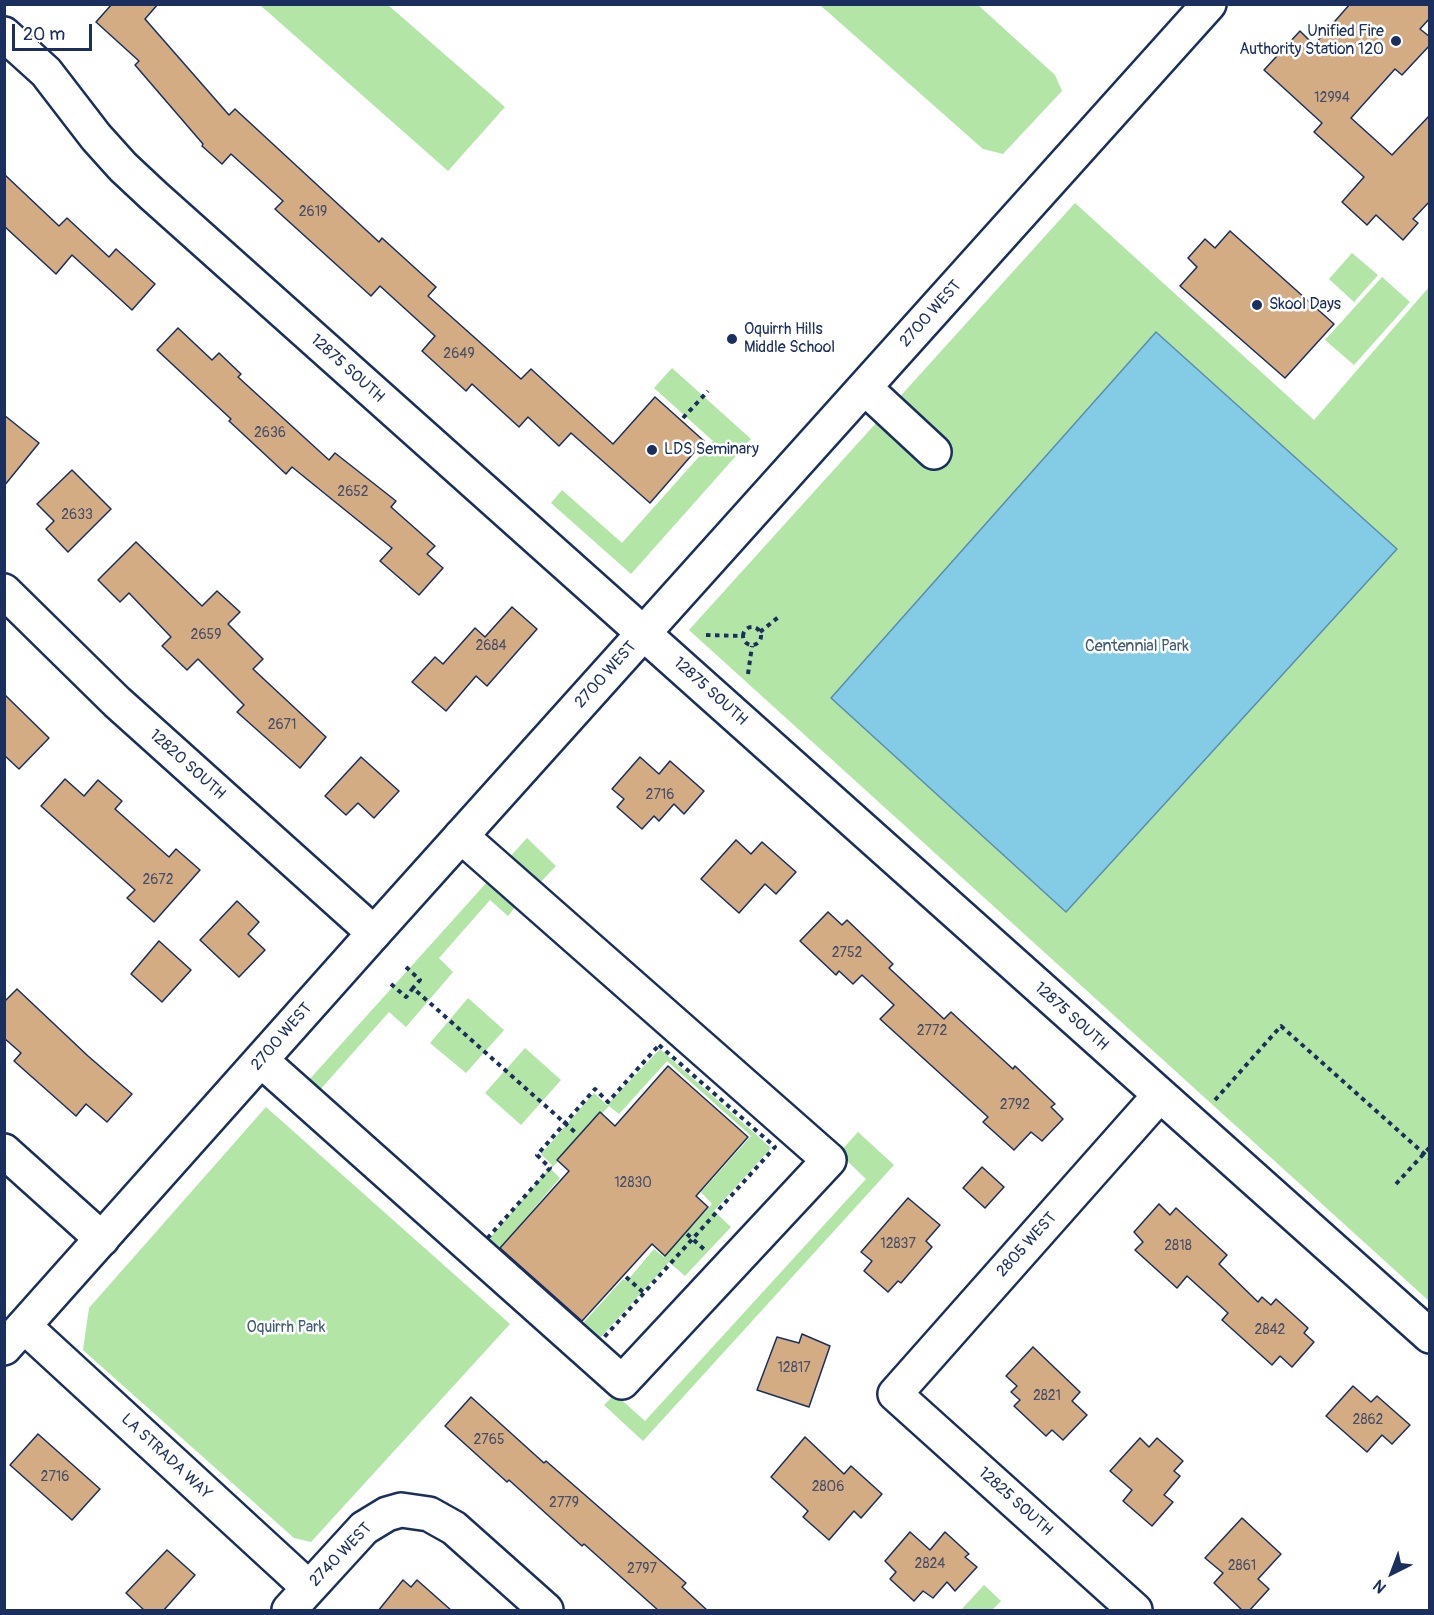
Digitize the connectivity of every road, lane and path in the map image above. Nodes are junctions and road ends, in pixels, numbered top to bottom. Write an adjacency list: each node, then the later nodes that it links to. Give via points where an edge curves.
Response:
1 (1209, 4): 3 (street, 2700 WEST)
2 (4, 34): 10 (street, 12875 SOUTH, via 46,72 123,167)
3 (865, 388): 6 (street); 10 (street, 2700 WEST)
4 (708, 391): 5 (path)
5 (683, 418)
6 (934, 452)
7 (4, 591): 16 (street, 12820 SOUTH, via 117,702)
8 (782, 615): 9 (path)
9 (760, 632): 12 (path, via 749,627); 13 (path, via 759,641)
10 (643, 634): 15 (street, 2700 WEST); 21 (street, 12875 SOUTH)
11 (706, 635): 12 (path)
12 (742, 636): 13 (path)
13 (752, 646): 14 (path)
14 (748, 674)
15 (461, 836): 16 (street, 2700 WEST); 20 (street, via 829,1160 622,1382)
16 (374, 933): 20 (street, 2700 WEST)
17 (406, 968): 19 (path, via 420,980)
18 (391, 984): 19 (path, via 406,997)
19 (413, 988): 23 (path)
20 (262, 1061): 31 (street, 2700 WEST)
21 (1159, 1096): 36 (street, 12875 SOUTH); 38 (street, 2805 WEST)
22 (1215, 1100): 27 (path, via 1281,1026)
23 (565, 1123): 24 (path); 32 (path, via 595,1089 608,1102 659,1045 775,1147); 35 (path, via 537,1155 550,1168 484,1242 599,1343)
24 (577, 1134)
25 (1430, 1147): 27 (path)
26 (4, 1151): 31 (street)
27 (1424, 1154): 28 (path); 29 (path)
28 (1430, 1159)
29 (1396, 1184)
30 (687, 1234): 32 (path)
31 (102, 1239): 37 (street, 2700 WEST)
32 (692, 1239): 33 (path); 35 (path)
33 (706, 1252)
34 (626, 1277): 35 (path)
35 (644, 1293)
36 (1430, 1336)
37 (14, 1337): 39 (street, LA STRADA WAY)
38 (895, 1394): 41 (street, 12825 SOUTH)
39 (299, 1599): 40 (street, 2740 WEST, via 364,1528 387,1514 414,1510 454,1528)
40 (546, 1611)
41 (1136, 1611)

